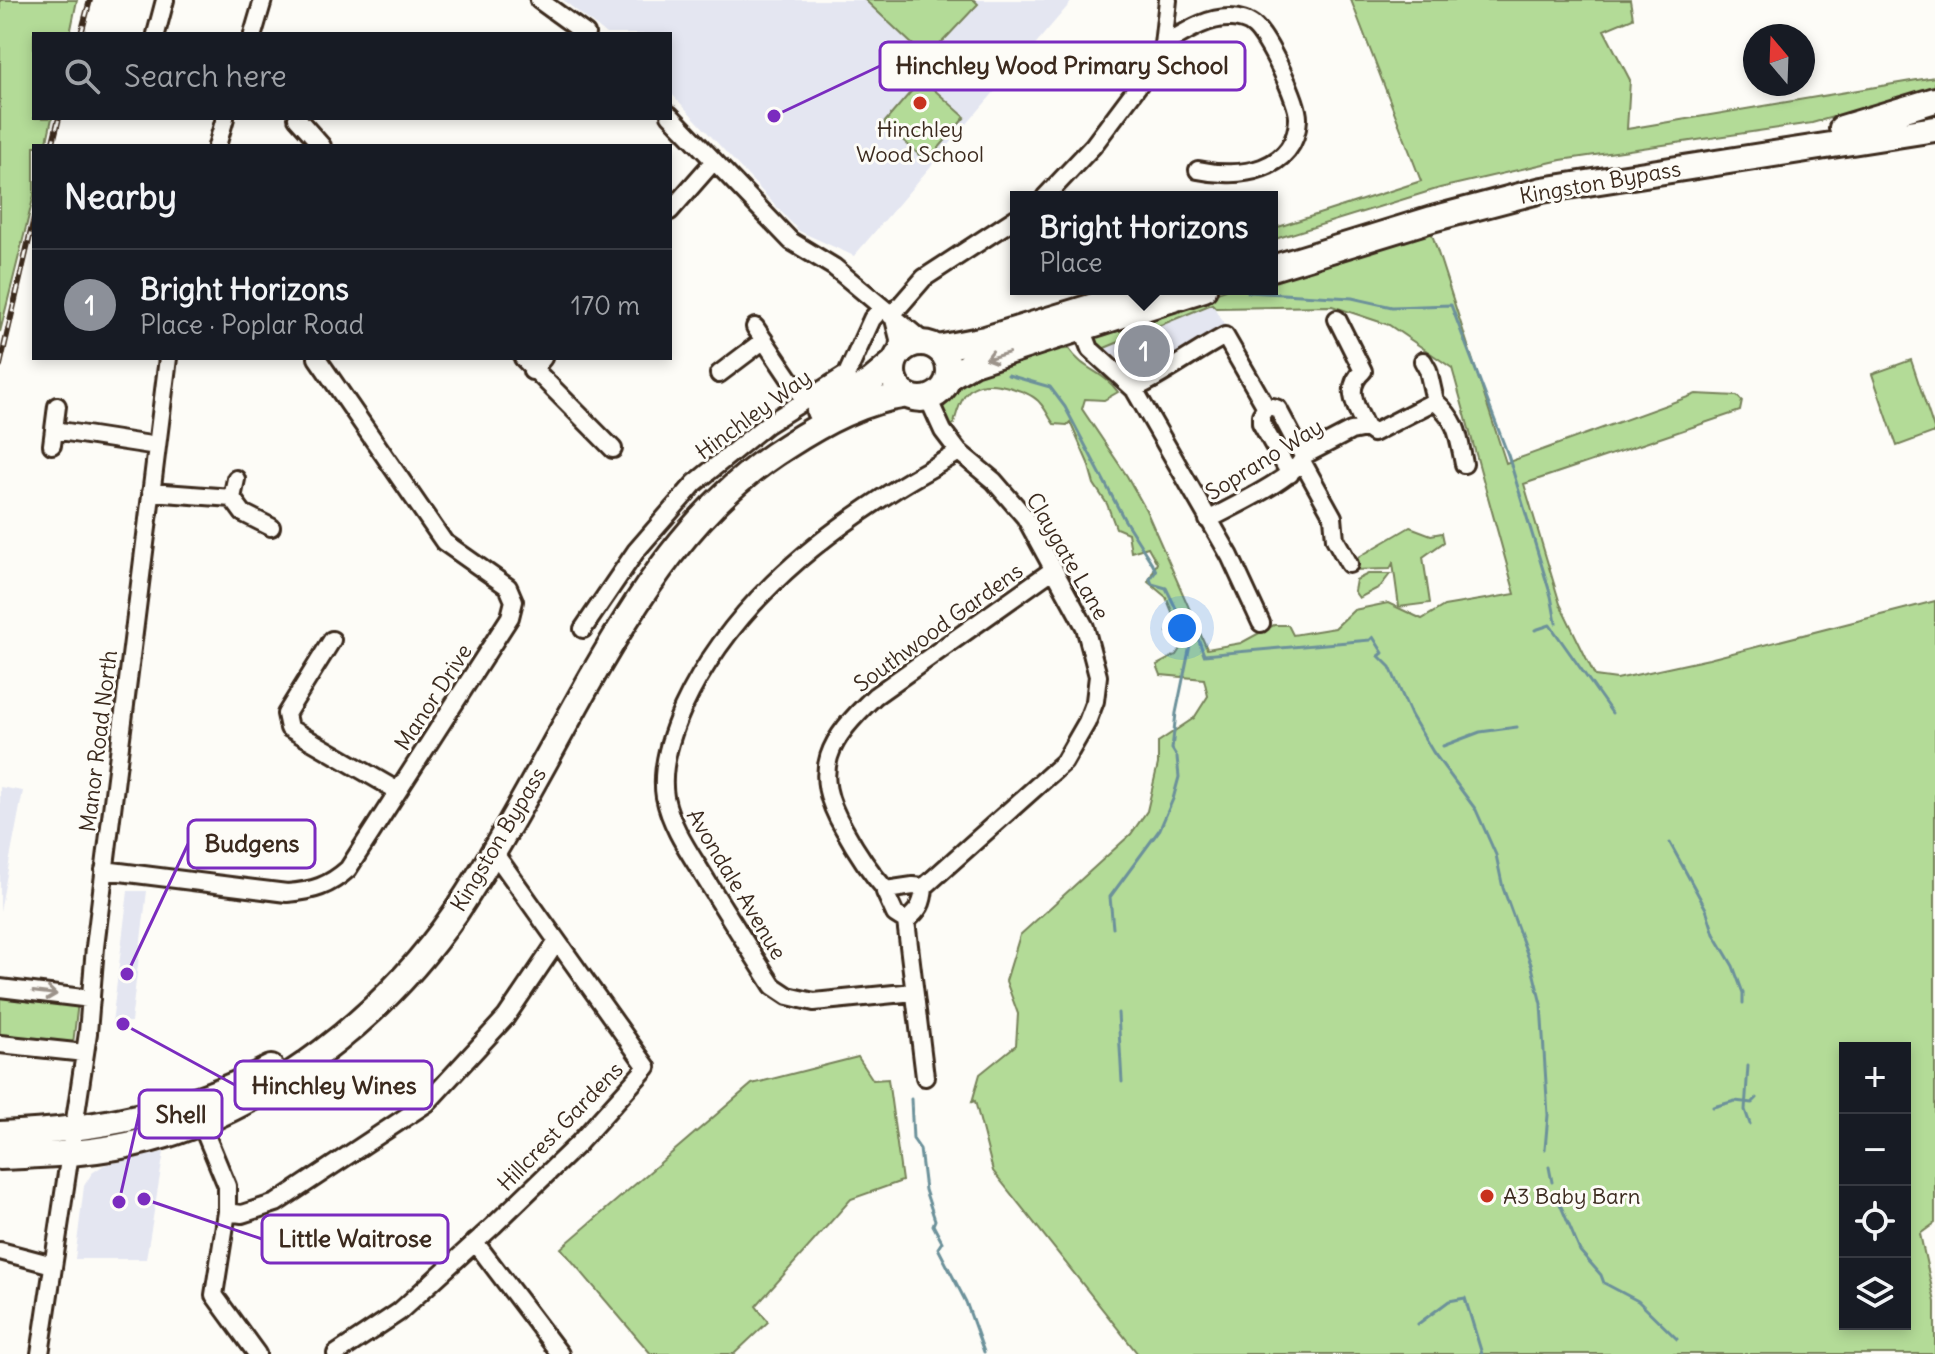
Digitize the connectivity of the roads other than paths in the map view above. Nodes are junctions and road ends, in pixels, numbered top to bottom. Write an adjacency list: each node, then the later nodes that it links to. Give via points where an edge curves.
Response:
1 (165, 0): 5 (street)
2 (539, 0): 7 (street)
3 (1168, 0): 8 (street)
4 (257, 2): 6 (street)
5 (157, 32)
6 (253, 32)
7 (583, 32)
8 (1163, 45): 19 (street, via 1210,20 1233,18 1252,24 1295,98 1299,118 1286,153 1243,174); 20 (street, via 1123,108)
9 (1935, 100): 14 (highway)
10 (1935, 115): 14 (highway)
11 (672, 117): 18 (street)
12 (224, 120): 16 (street)
13 (299, 120): 17 (street)
14 (1842, 128): 23 (highway, Kingston Bypass, via 1530,178)
15 (1935, 129): 24 (highway, Kingston Bypass, via 1542,190)
16 (218, 144)
17 (320, 144)
18 (713, 162): 21 (street); 27 (street, via 791,241 834,267)
19 (1198, 170)
20 (1051, 191)
21 (672, 209)
22 (1010, 222): 27 (street, Hinchley Way, via 924,278)
23 (1278, 250)
24 (1278, 266)
25 (1130, 295): 29 (highway)
26 (1186, 295): 30 (highway)
27 (889, 314): 31 (street); 32 (street, via 899,339); 41 (street, Hinchley Way, via 872,319 847,374)
28 (1337, 319): 44 (street, via 1354,333 1363,371 1352,384 1352,396)
29 (1011, 331): 30 (street, via 1076,319); 31 (highway, via 953,347)
30 (1074, 332): 38 (highway, one-way to 38, via 973,363); 39 (street)
31 (931, 345): 32 (highway, via 911,344); 38 (highway, via 946,357)
32 (896, 358): 40 (highway, via 894,379); 73 (highway, Kingston Bypass, via 870,382 743,461 695,506 652,557 594,644 467,865 379,984 304,1048 232,1088)
33 (168, 360): 45 (street, Manor Road North)
34 (318, 360): 60 (street, Manor Drive, via 444,542 508,587 514,601 510,617)
35 (1423, 361): 42 (street)
36 (533, 362): 46 (street)
37 (719, 374): 41 (street, via 760,334)
38 (949, 377): 40 (highway, via 944,388)
39 (1134, 389): 48 (street, via 1225,336 1266,407 1261,423); 53 (street)
40 (918, 397): 47 (street, Claygate Lane); 61 (highway, Kingston Bypass, via 884,399 817,427 769,457 699,519 630,614)
41 (805, 401): 58 (street, Hinchley Way, via 766,425 695,483 636,551)
42 (1435, 401): 44 (street, Soprano Way, via 1373,433); 49 (street, via 1458,430)
43 (57, 406): 45 (street, via 53,438)
44 (1366, 428): 48 (street, Soprano Way, via 1351,431)
45 (157, 446): 51 (street, Manor Road North)
46 (613, 449)
47 (959, 452): 56 (street, Claygate Lane, via 1011,498); 68 (street, Avondale Avenue, via 828,534 741,617 696,681 673,734 665,770 670,817 773,986 814,1002)
48 (1298, 464): 53 (street, Soprano Way); 55 (street, via 1333,517 1335,539)
49 (1464, 464)
50 (236, 479): 52 (street)
51 (151, 492): 52 (street); 62 (street, Manor Road North)
52 (232, 498): 54 (street, via 243,513)
53 (1208, 520): 57 (street)
54 (271, 527)
55 (1349, 564)
56 (1054, 569): 63 (street, Claygate Lane, via 1091,640 1098,676 1087,722 1064,762); 64 (street, Southwood Gardens, via 875,696 832,746 826,791 868,870)
57 (1261, 623)
58 (583, 629)
59 (332, 640): 60 (street, via 286,714 289,728)
60 (398, 791): 62 (street, Manor Drive, via 348,869 310,891 287,893)
61 (493, 851): 66 (street, Hillcrest Gardens); 73 (highway, Kingston Bypass, via 421,958 355,1026 278,1081)
62 (104, 870): 69 (street, Manor Road North)
63 (924, 887): 64 (street); 65 (street, Claygate Lane, via 923,902)
64 (886, 890): 65 (street, via 895,914)
65 (906, 921): 68 (street)
66 (556, 943): 78 (street, via 506,1017 427,1103 276,1203 242,1214); 79 (street, Hillcrest Gardens, via 647,1067 578,1144)
67 (0, 988): 69 (street, one-way to 69)
68 (914, 992): 72 (street)
69 (91, 999): 71 (street, Manor Road North)
70 (0, 1044): 71 (street)
71 (85, 1053): 76 (street, Manor Road North)
72 (925, 1077)
73 (194, 1117): 76 (highway, via 90,1139 77,1135); 78 (street, via 227,1186)
74 (0, 1134): 76 (highway)
75 (0, 1142): 76 (highway)
76 (71, 1142): 77 (highway); 81 (street, Manor Road North)
77 (0, 1157)
78 (227, 1212): 83 (street, via 214,1295)
79 (475, 1242): 84 (street, Hillcrest Gardens, via 399,1312); 85 (street)
80 (0, 1251): 81 (street)
81 (53, 1265): 82 (street, Manor Road North)
82 (40, 1354)
83 (257, 1354)
84 (336, 1354)
85 (560, 1354)

